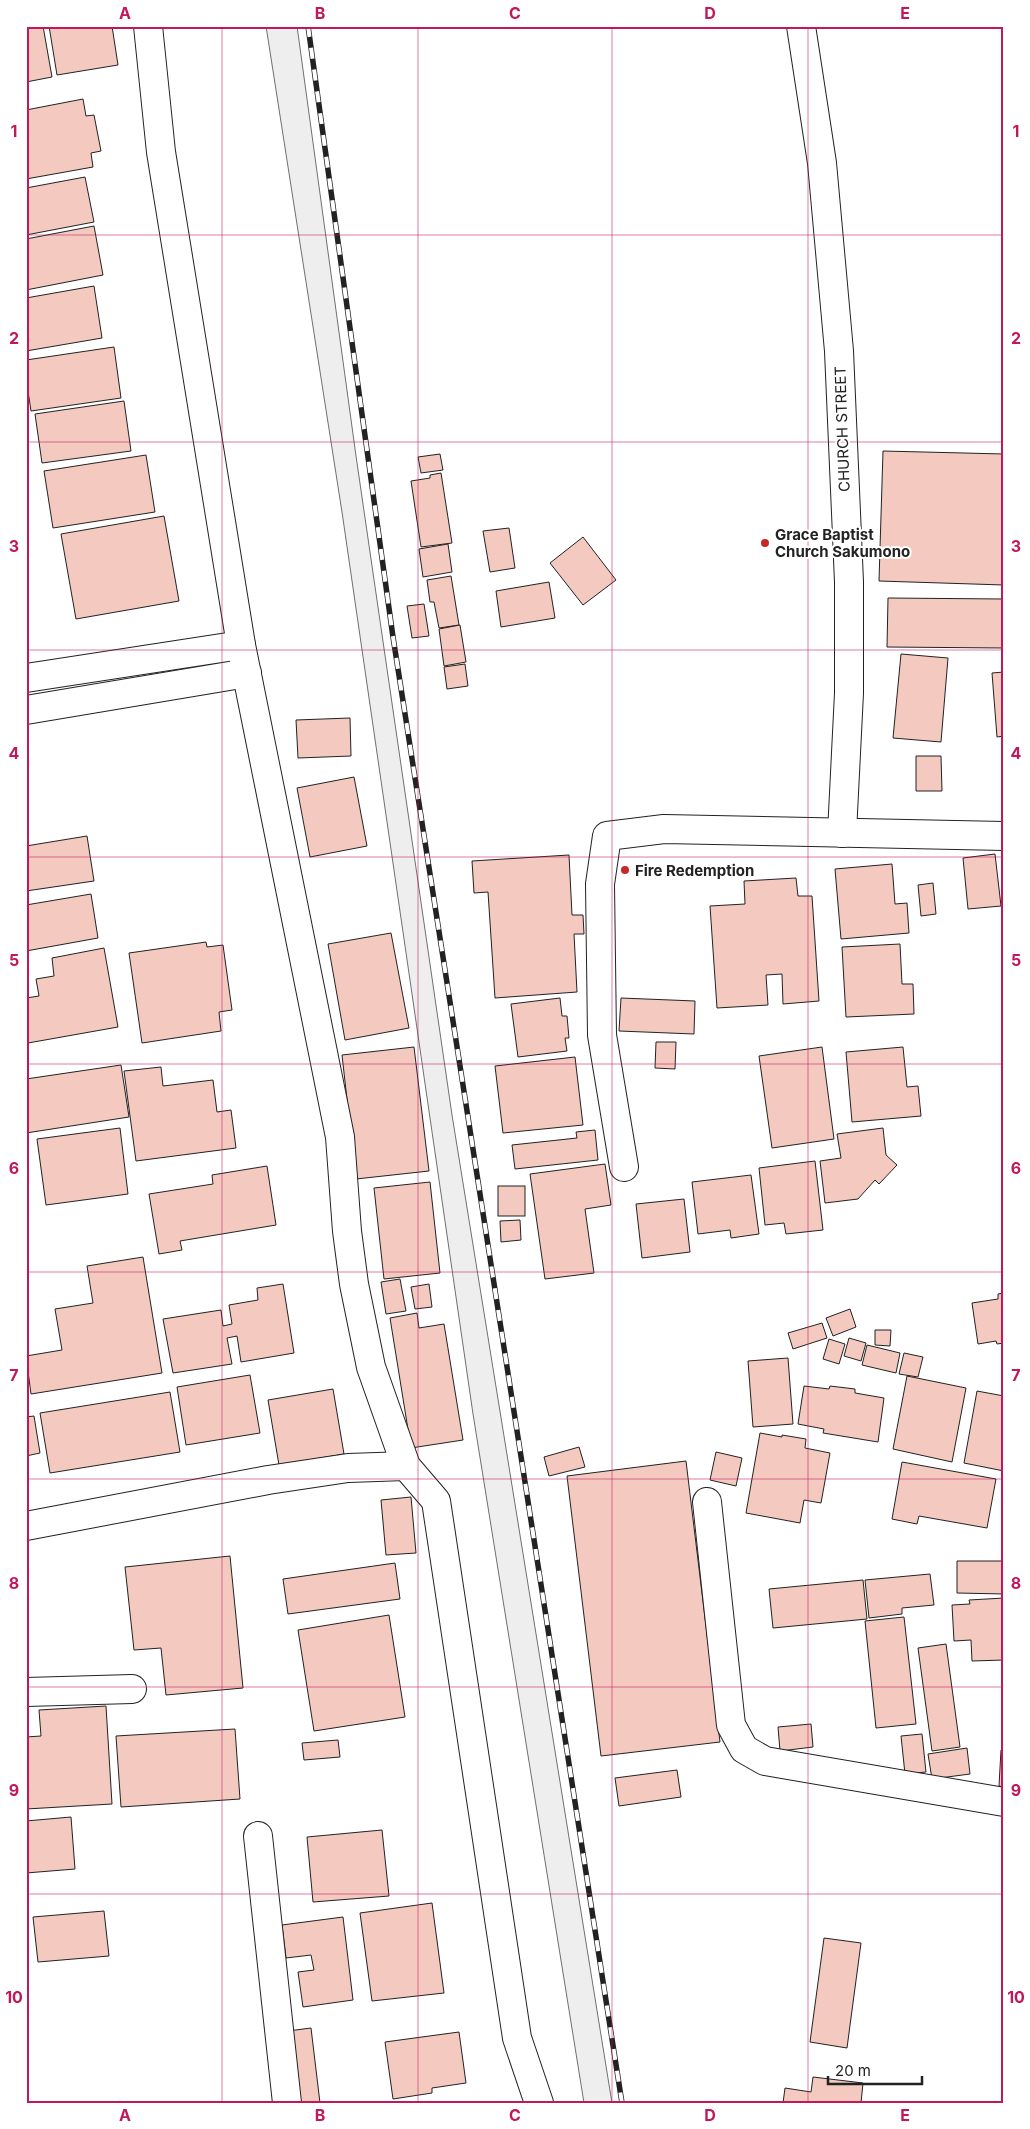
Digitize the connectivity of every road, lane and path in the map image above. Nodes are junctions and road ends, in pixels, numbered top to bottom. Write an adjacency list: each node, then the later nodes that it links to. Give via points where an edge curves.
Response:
1 (148, 26): 3 (street, via 161,152)
2 (801, 26): 7 (street, CHURCH STREET, via 822,163 839,361 849,582 849,693)
3 (241, 645): 4 (street); 5 (street)
4 (247, 673): 6 (street); 10 (street, via 340,1137 354,1284 372,1367)
5 (26, 678)
6 (26, 710)
7 (842, 833): 8 (street); 9 (street, via 664,829 608,836 600,884 602,1035)
8 (1004, 836)
9 (624, 1167)
10 (406, 1466): 12 (street, via 348,1468 276,1479); 18 (street, via 436,1501 517,2038)
11 (707, 1502): 15 (street, via 730,1725 744,1749 765,1761)
12 (26, 1526)
13 (132, 1689): 14 (street)
14 (26, 1692)
15 (1004, 1802)
16 (258, 1836): 17 (street)
17 (287, 2103)
18 (539, 2103)

